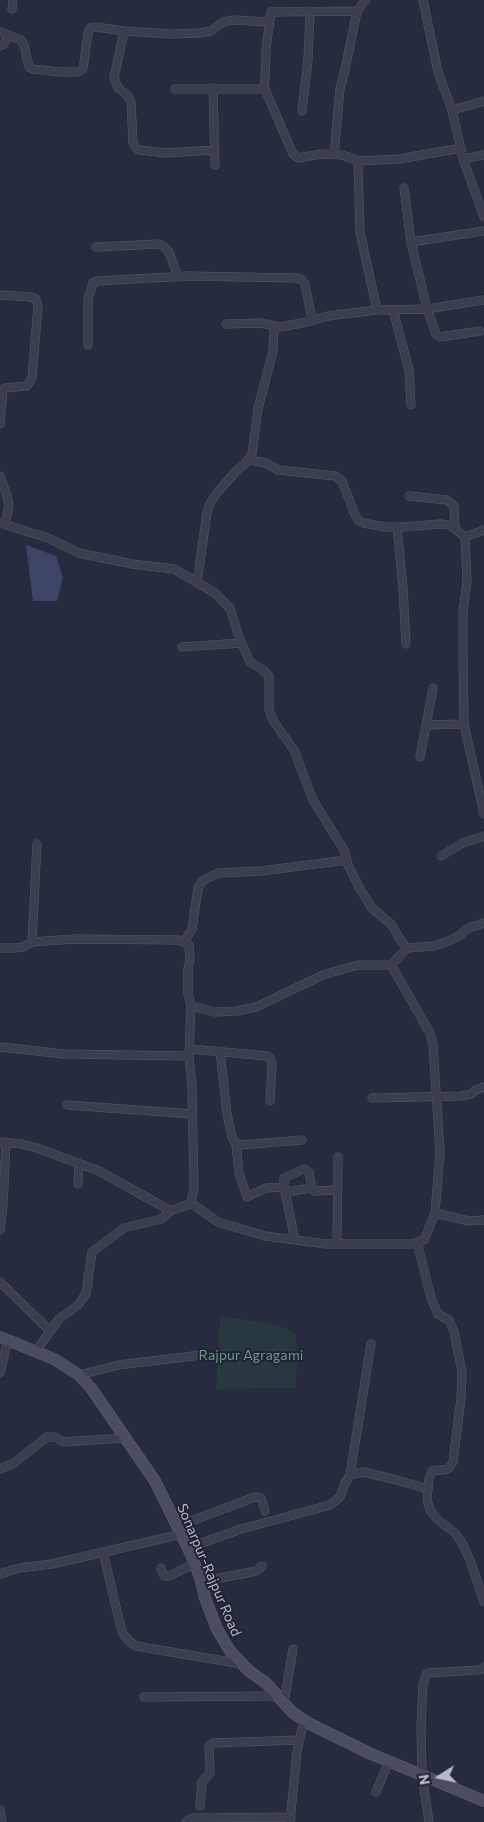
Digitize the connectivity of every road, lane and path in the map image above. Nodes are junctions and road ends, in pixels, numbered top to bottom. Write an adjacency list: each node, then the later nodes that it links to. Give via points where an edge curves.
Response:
1 (366, 0): 4 (street)
2 (423, 0): 13 (street, via 438,72)
3 (310, 11): 4 (street); 5 (street, via 271,12); 14 (street)
4 (357, 11): 17 (street, via 340,89)
5 (269, 22): 6 (street, via 228,21 200,33); 9 (street)
6 (124, 31): 7 (street, via 90,28 83,68 78,72 32,69 21,40); 16 (street, via 114,78 118,88 131,102 136,148 165,152)
7 (4, 34): 8 (street, via 4,44)
8 (0, 46)
9 (264, 87): 10 (street, via 257,90); 17 (street, via 293,154 298,158)
10 (213, 88): 11 (street); 16 (street)
11 (175, 89)
12 (484, 101): 13 (street)
13 (452, 110): 15 (street)
14 (302, 112)
15 (461, 148): 19 (street); 20 (street, via 399,159)
16 (215, 150): 21 (street)
17 (334, 155): 20 (street)
18 (484, 155): 19 (street)
19 (463, 159): 23 (street)
20 (358, 161): 31 (street, via 360,232)
21 (215, 165)
22 (404, 188): 25 (street)
23 (484, 217)
24 (484, 231): 25 (street)
25 (411, 242): 30 (street)
26 (96, 247): 27 (street, via 158,244 169,252)
27 (178, 277): 33 (street, via 302,280); 37 (street, via 93,283 88,299)
28 (0, 295): 39 (street, via 31,296 38,306 32,378 28,386 3,390)
29 (484, 300): 30 (street)
30 (427, 309): 32 (street); 36 (street, via 440,337)
31 (378, 310): 32 (street); 33 (street)
32 (393, 310): 38 (street, via 409,370)
33 (312, 320): 35 (street)
34 (226, 324): 35 (street, via 260,323)
35 (274, 327): 40 (street, via 274,351 260,399)
36 (480, 331)
37 (88, 346)
38 (411, 405)
39 (0, 424)
40 (249, 460): 44 (street, via 266,463 278,470 335,476 342,481 358,520 368,525); 48 (street, via 210,503)
41 (0, 476): 43 (street, via 9,506)
42 (409, 496): 45 (street, via 448,500 454,506)
43 (2, 524): 48 (street, via 48,538 79,553 174,569)
44 (397, 527): 45 (street, via 440,524); 50 (street)
45 (455, 529): 47 (street)
46 (484, 530): 47 (street)
47 (465, 537): 53 (street)
48 (197, 582): 49 (street, via 230,608)
49 (241, 643): 51 (street); 60 (street, via 250,662 269,676 269,710 274,722 294,750 312,800)
50 (406, 644)
51 (182, 647)
52 (433, 688): 54 (street)
53 (464, 724): 54 (street); 56 (street)
54 (426, 725): 55 (street)
55 (420, 757)
56 (484, 814)
57 (484, 836): 59 (street, via 463,843)
58 (37, 844): 62 (street)
59 (441, 856)
60 (347, 860): 63 (street, via 218,873 199,884 192,929); 65 (street, via 372,908 392,925)
61 (484, 923): 65 (street, via 434,946)
62 (32, 942): 63 (street, via 74,939); 64 (street, via 23,947)
63 (184, 942): 67 (street, via 189,945 188,994)
64 (0, 948)
65 (407, 948): 66 (street)
66 (391, 965): 67 (street, via 357,965 323,975 256,1007 237,1012 215,1012); 72 (street, via 430,1033)
67 (191, 1006): 70 (street)
68 (0, 1047): 70 (street, via 64,1054)
69 (220, 1051): 70 (street); 74 (street, via 270,1058); 79 (street, via 227,1114)
70 (189, 1052): 76 (street)
71 (484, 1087): 72 (street, via 466,1095)
72 (436, 1096): 73 (street); 88 (street, via 440,1152)
73 (372, 1098)
74 (270, 1101)
75 (67, 1105): 76 (street)
76 (193, 1114): 86 (street, via 194,1188)
77 (302, 1140): 79 (street)
78 (3, 1142): 81 (street, via 37,1148); 90 (street)
79 (236, 1144): 84 (street, via 239,1173 247,1197 266,1188)
80 (338, 1157): 85 (street)
81 (79, 1164): 82 (street); 87 (street, via 118,1180)
82 (78, 1184)
83 (312, 1188): 84 (street); 84 (street, via 309,1172 304,1169 284,1178); 85 (street, via 314,1191)
84 (285, 1190): 91 (street)
85 (337, 1190): 93 (street)
86 (191, 1203): 87 (street); 91 (street, via 218,1222 264,1236)
87 (171, 1211): 95 (street, via 161,1219 124,1228 92,1252 86,1294)
88 (435, 1213): 89 (street, via 469,1221); 92 (street, via 424,1240)
89 (484, 1220)
90 (0, 1230)
91 (295, 1240): 93 (street)
92 (417, 1242): 93 (street); 105 (street, via 431,1298 438,1314 449,1320 454,1331 462,1372 453,1462 448,1469 432,1471)
93 (337, 1244)
94 (0, 1282): 95 (street)
95 (50, 1331): 98 (street)
96 (4, 1338): 98 (main road, Sonarpur-Rajpur Road); 100 (street)
97 (371, 1344): 104 (street)
98 (36, 1351): 101 (main road, Sonarpur-Rajpur Road, via 54,1358)
99 (201, 1355): 101 (street, via 118,1365)
100 (0, 1374)
101 (79, 1375): 102 (main road, Sonarpur-Rajpur Road)
102 (124, 1438): 103 (street, via 63,1442 56,1437 47,1437 14,1463); 107 (main road, Sonarpur-Rajpur Road, via 156,1481)
103 (0, 1469)
104 (350, 1475): 105 (street, via 363,1472); 108 (street, via 340,1497 330,1505 241,1529)
105 (428, 1489): 115 (street, via 430,1510 462,1543)
106 (265, 1511): 107 (street, via 261,1498 256,1497)
107 (180, 1530): 108 (main road, Sonarpur-Rajpur Road); 109 (street)
108 (188, 1548): 110 (main road, Sonarpur-Rajpur Road)
109 (103, 1552): 113 (street); 117 (street, via 120,1624 129,1641 136,1646)
110 (194, 1564): 112 (street, via 169,1576 164,1576); 114 (main road, Sonarpur-Rajpur Road)
111 (262, 1566): 114 (street, via 256,1571)
112 (161, 1568)
113 (0, 1574)
114 (201, 1582): 117 (main road, Sonarpur-Rajpur Road, via 217,1629)
115 (484, 1602)
116 (293, 1649): 120 (street)
117 (242, 1664): 120 (main road, Sonarpur-Rajpur Road)
118 (484, 1667): 124 (street, via 426,1675 421,1727)
119 (144, 1697): 120 (street)
120 (281, 1700): 121 (main road, Sonarpur-Rajpur Road)
121 (304, 1720): 122 (street); 123 (main road, Sonarpur-Rajpur Road)
122 (299, 1740): 127 (street, via 213,1743 209,1746 210,1773 202,1782); 129 (street)
123 (389, 1761): 124 (main road, Sonarpur-Rajpur Road); 125 (street)
124 (422, 1775): 126 (main road, Sonarpur-Rajpur Road); 131 (street)
125 (376, 1792)
126 (484, 1801)
127 (200, 1806)
128 (0, 1810): 132 (street)
129 (291, 1819): 130 (street)
130 (203, 1820): 133 (street, via 193,1818)
131 (428, 1821): 134 (street)
132 (2, 1822)
133 (186, 1822)
134 (420, 1822)

